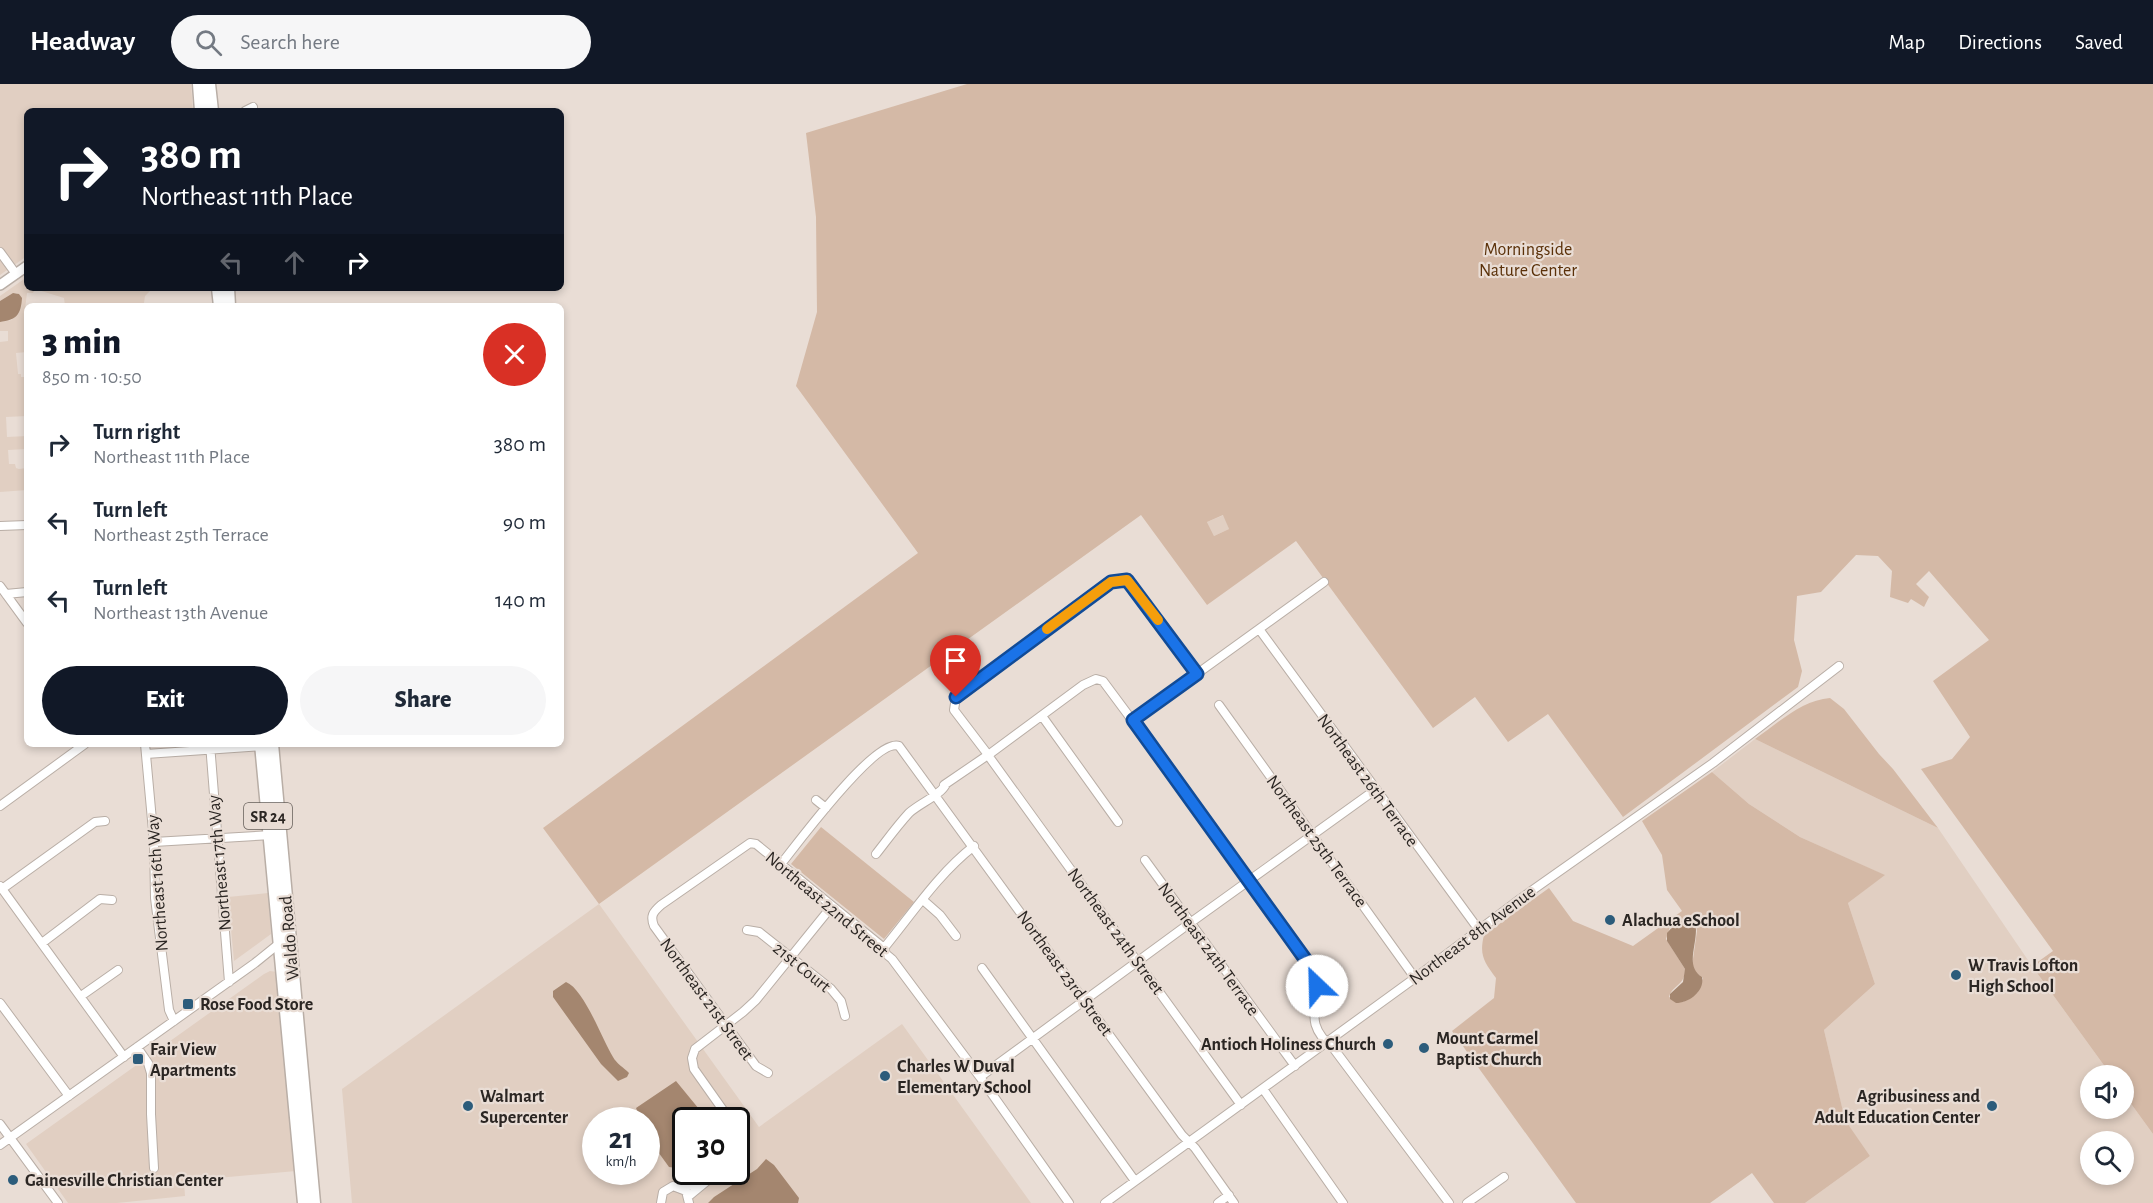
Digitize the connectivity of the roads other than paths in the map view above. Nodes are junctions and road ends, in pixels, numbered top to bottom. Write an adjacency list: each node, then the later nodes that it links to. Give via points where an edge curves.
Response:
1 (199, 84): 3 (highway)
2 (209, 84): 4 (highway)
3 (201, 108)
4 (212, 108)
5 (0, 252): 7 (street)
6 (24, 268): 7 (main road)
7 (16, 274): 8 (main road)
8 (0, 285)
9 (24, 525): 10 (street)
10 (0, 526)
11 (1324, 582): 16 (street)
12 (0, 586): 14 (street)
13 (24, 592): 14 (street)
14 (6, 594): 15 (street)
15 (24, 619)
16 (1259, 629): 18 (street); 28 (street, Northeast 26th Terrace)
17 (1839, 666): 51 (street, Northeast 8th Avenue, via 1708,766)
18 (1197, 674): 21 (street); 27 (street, Northeast 24th Street, via 1127,580 1111,582 956,697 954,710)
19 (1219, 705): 36 (street, Northeast 25th Terrace)
20 (1042, 716): 21 (street, via 1083,686 1099,680 1110,688); 27 (street); 34 (street)
21 (1133, 720): 43 (street)
22 (81, 747): 31 (street)
23 (145, 747): 26 (street, Northeast 16th Way)
24 (210, 747): 26 (street); 37 (street, Northeast 17th Way)
25 (266, 747): 35 (highway, Waldo Road / SR 24)
26 (146, 754): 38 (street, Northeast 16th Way)
27 (988, 755): 29 (street, via 946,787); 57 (street, Northeast 24th Street)
28 (1375, 790): 36 (street); 51 (street, Northeast 26th Terrace)
29 (933, 791): 32 (street, Northeast 23rd Street, via 895,744 880,750 860,768); 39 (street, Northeast 23rd Street); 40 (street)
30 (816, 800): 32 (street)
31 (0, 806)
32 (826, 808): 42 (street)
33 (105, 821): 44 (street, via 95,822)
34 (1118, 822)
35 (275, 834): 37 (street); 53 (highway, Waldo Road / SR 24); 53 (highway, Waldo Road / SR 24, via 275,886)
36 (1313, 835): 43 (street); 60 (street, Northeast 25th Terrace)
37 (217, 839): 38 (street); 61 (street, Northeast 17th Way)
38 (154, 842): 66 (street, Northeast 16th Way, via 155,898 169,1010)
39 (974, 846): 46 (street, via 957,859); 63 (street, Northeast 23rd Street)
40 (876, 854)
41 (1145, 860): 49 (street, Northeast 24th Terrace)
42 (781, 864): 47 (street, Northeast 22nd Street); 48 (street, Northeast 22nd Street, via 750,843 661,905)
43 (1249, 880): 49 (street); 69 (street, via 1313,970 1317,986 1313,1021)
44 (1, 888): 54 (street)
45 (112, 900): 54 (street, via 100,899)
46 (923, 900): 52 (street); 55 (street)
47 (832, 906): 55 (street, Northeast 22nd Street); 56 (street)
48 (652, 919): 67 (street, Northeast 21st Street)
49 (1190, 923): 57 (street); 72 (street, Northeast 24th Terrace)
50 (747, 930): 56 (street, 21st Court, via 759,932)
51 (1479, 930): 60 (street, Northeast 8th Avenue)
52 (956, 936)
53 (286, 939): 61 (street); 92 (highway, Waldo Road / SR 24); 93 (highway, Waldo Road / SR 24)
54 (42, 943): 62 (street)
55 (884, 948): 74 (street, Northeast 22nd Street)
56 (791, 956): 65 (street, 21st Court, via 831,989 841,1001); 67 (street, via 756,1000)
57 (1138, 961): 63 (street); 77 (street, Northeast 24th Street)
58 (982, 968): 68 (street)
59 (118, 970): 62 (street)
60 (1415, 978): 69 (street, Northeast 8th Avenue)
61 (229, 982): 66 (street)
62 (81, 996): 71 (street)
63 (1084, 1000): 68 (street); 81 (street, Northeast 23rd Street)
64 (0, 1003): 76 (street)
65 (845, 1016)
66 (174, 1021): 70 (street)
67 (726, 1025): 73 (street, Northeast 21st Street, via 756,1066); 78 (street, via 695,1048 692,1058 694,1069)
68 (1032, 1037): 74 (street); 85 (street)
69 (1326, 1042): 72 (street, Northeast 8th Avenue); 100 (street)
70 (137, 1047): 71 (street); 83 (street, via 152,1073)
71 (124, 1057): 76 (street)
72 (1294, 1066): 75 (street, Northeast 8th Avenue)
73 (768, 1073)
74 (980, 1077): 95 (street, Northeast 22nd Street)
75 (1263, 1089): 77 (street, Northeast 8th Avenue); 99 (street)
76 (69, 1096): 80 (street)
77 (1241, 1105): 81 (street, Northeast 8th Avenue)
78 (721, 1107)
79 (0, 1124): 80 (street)
80 (10, 1138): 82 (street); 91 (street)
81 (1189, 1143): 85 (street, Northeast 8th Avenue); 89 (street, Northeast 23rd Street)
82 (0, 1145)
83 (154, 1168)
84 (1504, 1177): 101 (street)
85 (1135, 1181): 96 (street, Northeast 8th Avenue)
86 (689, 1185): 88 (street)
87 (703, 1185): 90 (street)
88 (682, 1188): 90 (street); 94 (street, via 666,1189)
89 (1229, 1195): 97 (street); 98 (street, Northeast 23rd Street)
90 (689, 1200)
91 (58, 1203)
92 (304, 1203)
93 (314, 1203)
94 (661, 1203)
95 (1069, 1203)
96 (1105, 1203)
97 (1218, 1203)
98 (1234, 1203)
99 (1343, 1203)
100 (1449, 1203)
101 (1467, 1203)

